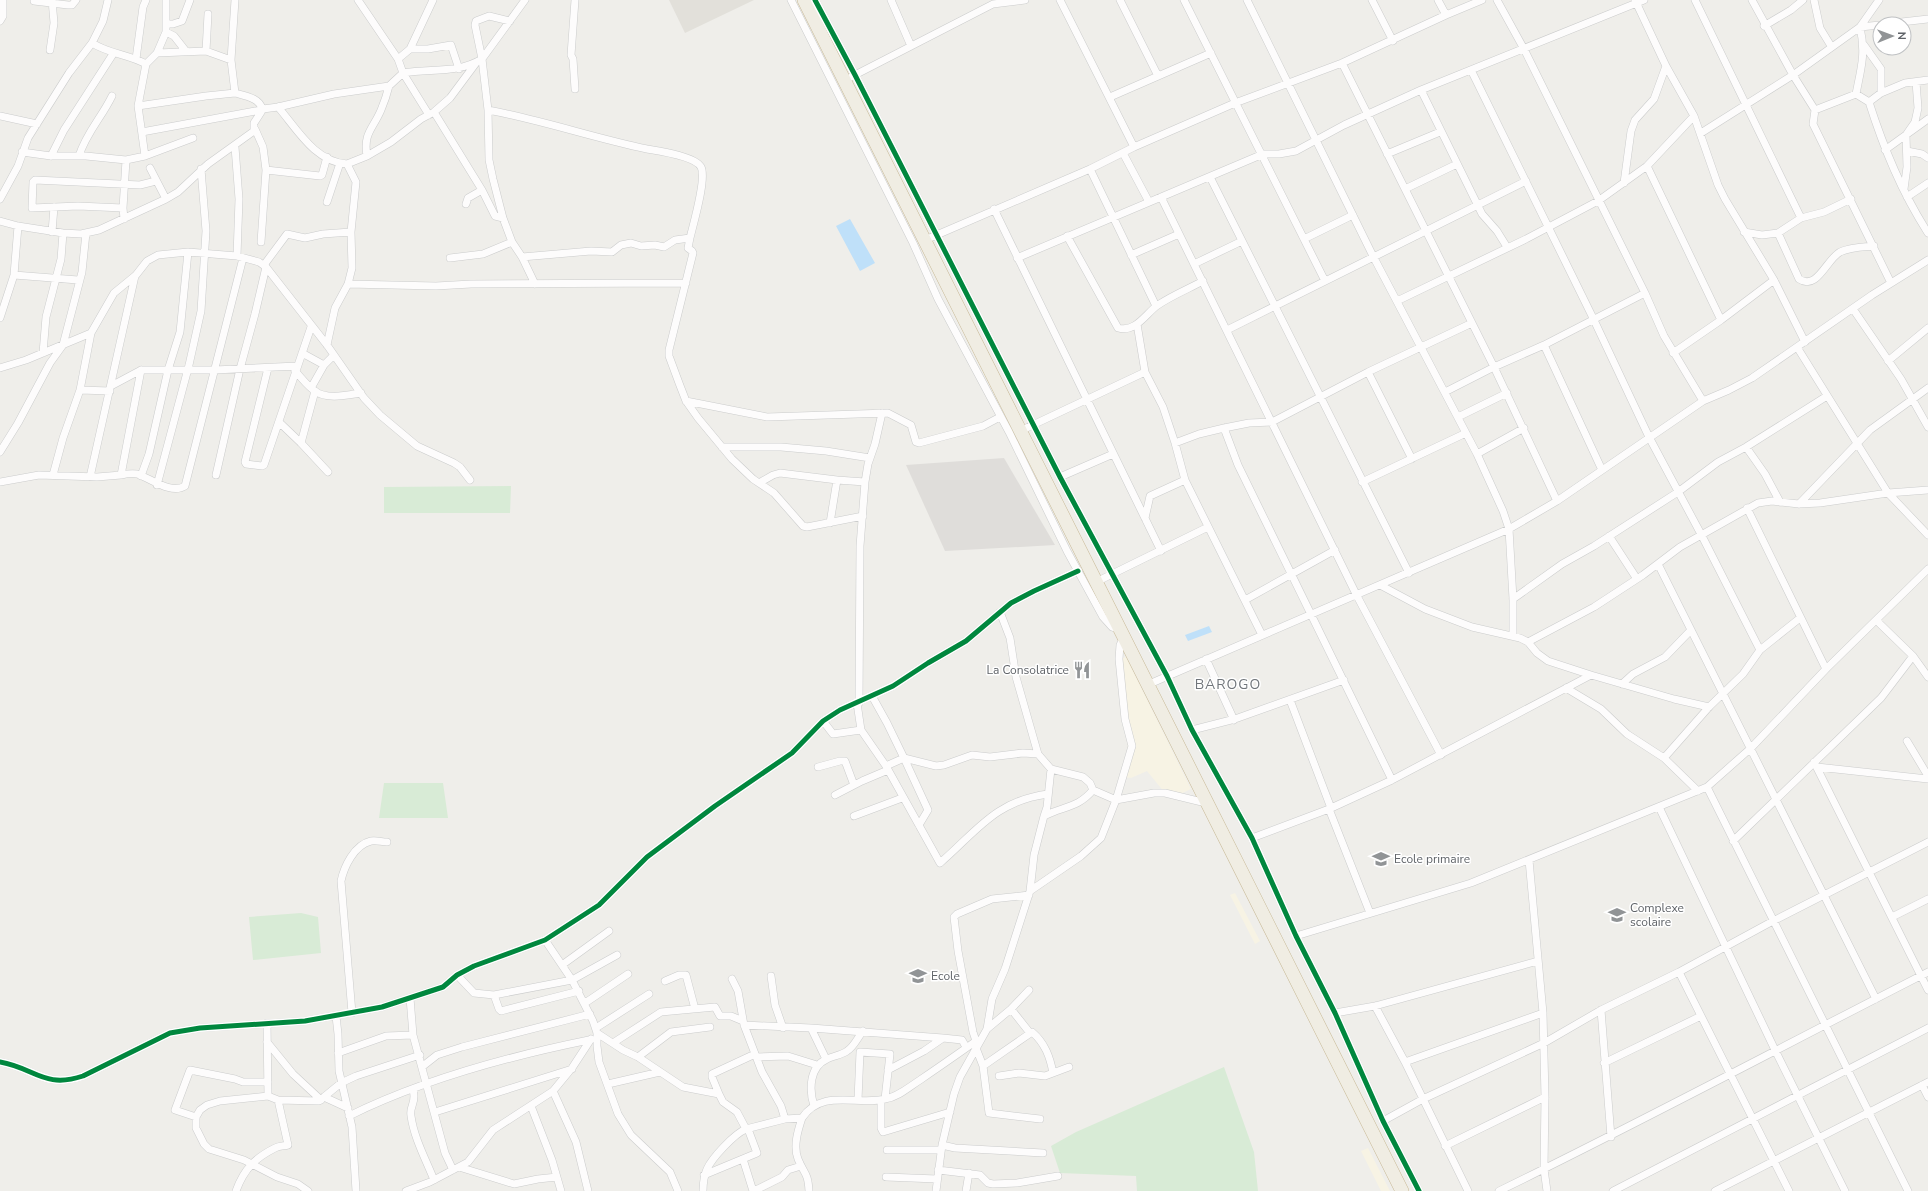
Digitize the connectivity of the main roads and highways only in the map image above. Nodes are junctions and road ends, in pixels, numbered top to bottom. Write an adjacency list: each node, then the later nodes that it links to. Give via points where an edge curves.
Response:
1 (804, 0): 2 (highway, via 850,78 930,238 1020,431)
2 (1402, 1191)

